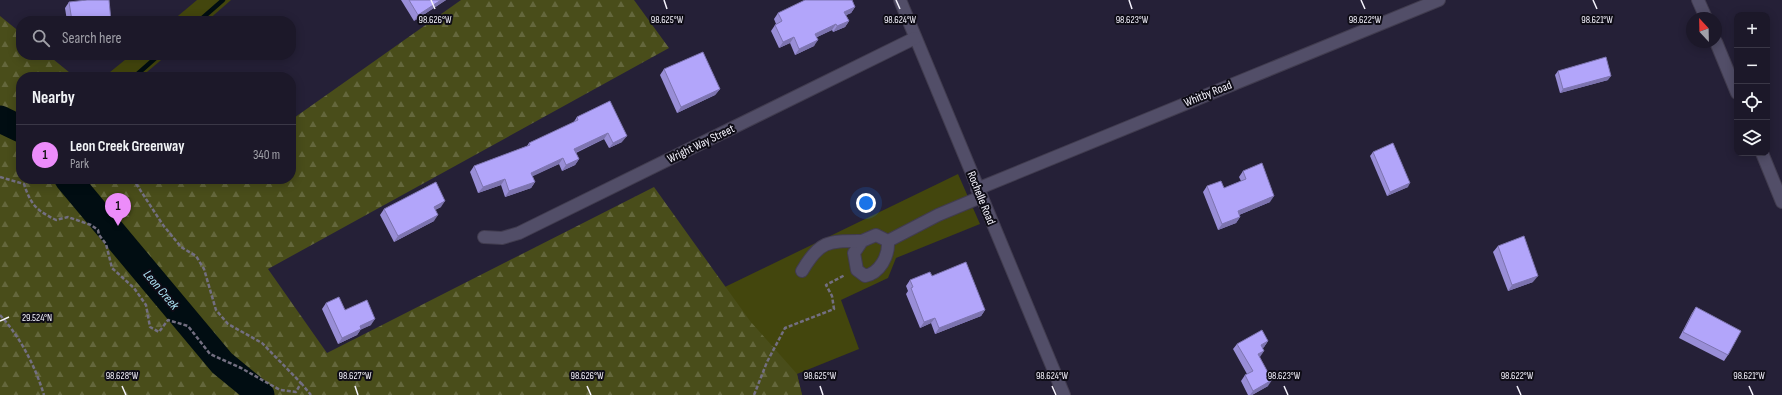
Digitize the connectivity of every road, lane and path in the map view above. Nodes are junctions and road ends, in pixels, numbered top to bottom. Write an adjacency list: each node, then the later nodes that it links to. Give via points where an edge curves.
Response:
1 (900, 0): 5 (street, Rochelle Road)
2 (1439, 0): 13 (street, Whitby Road)
3 (1698, 0): 4 (street)
4 (1703, 12)
5 (915, 38): 13 (street, Rochelle Road); 15 (street, Wright Way Street, via 519,233 502,238)
6 (1718, 48): 7 (street)
7 (1734, 86)
8 (1763, 156): 14 (street)
9 (0, 177): 10 (path)
10 (16, 182)
11 (24, 184): 21 (path, via 31,204 38,211 56,220 68,217 92,225 98,230 106,244 112,268 134,288 146,305 150,327 159,332 168,320 188,326 210,354 280,390 296,392)
12 (135, 184): 21 (path, via 181,248 196,256 204,269 216,310 228,324 262,343)
13 (979, 193): 17 (street, Whitby Road); 25 (street, Rochelle Road)
14 (1782, 202)
15 (484, 237)
16 (862, 241): 17 (street, via 876,235); 18 (street, via 854,253); 19 (street, via 834,241 822,247)
17 (888, 241): 18 (street, via 888,251 883,262 872,274 865,276)
18 (857, 270): 24 (path, via 826,285 832,296 834,309 785,328 767,362)
19 (802, 271)
20 (0, 315): 22 (path, via 24,347)
21 (301, 383): 23 (path)
22 (44, 395)
23 (311, 395)
24 (754, 395)
25 (1064, 395)

